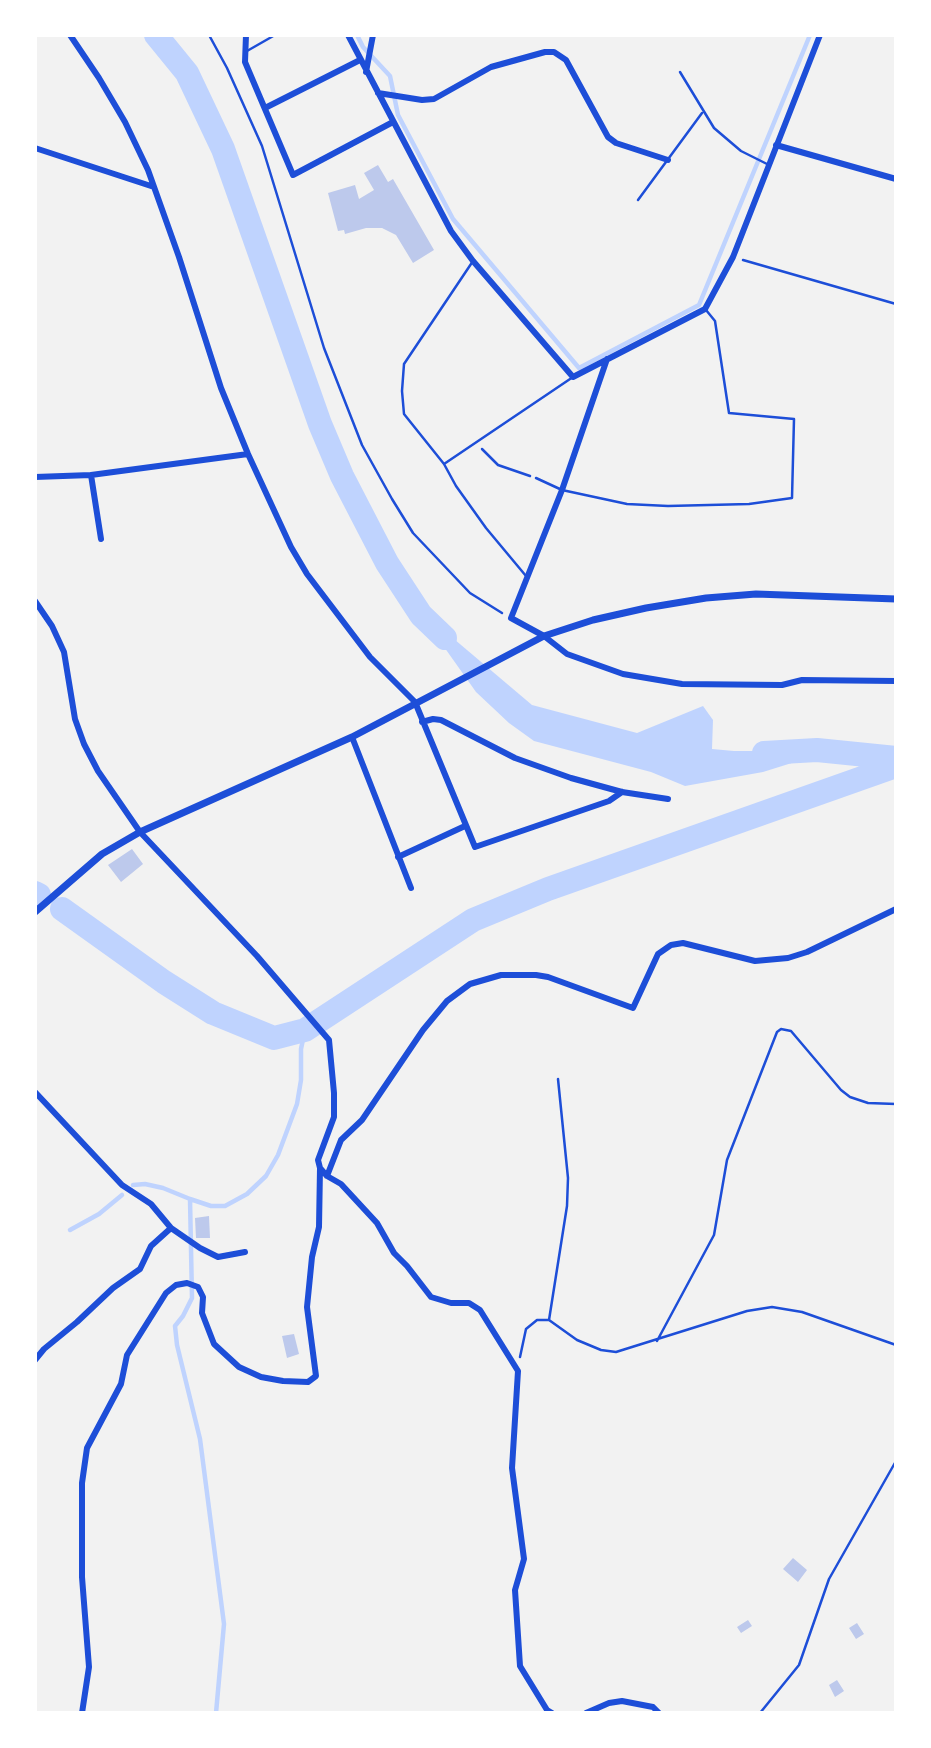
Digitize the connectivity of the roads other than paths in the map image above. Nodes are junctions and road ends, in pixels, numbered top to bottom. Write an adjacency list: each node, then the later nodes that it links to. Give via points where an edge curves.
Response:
1 (70, 35): 20 (street, via 125,122)
2 (246, 35): 7 (street)
3 (275, 35): 7 (lane)
4 (348, 35): 8 (street)
5 (373, 35): 9 (street)
6 (820, 35): 15 (street)
7 (244, 52): 12 (street)
8 (360, 60): 9 (street); 12 (street)
9 (366, 72): 11 (street)
10 (680, 72): 13 (lane)
11 (378, 93): 14 (street); 17 (street, via 433,99 491,67 554,52 566,60 608,137)
12 (265, 108): 14 (street, via 293,175)
13 (702, 112): 17 (lane); 18 (lane, via 741,151)
14 (393, 122): 22 (street, via 451,232)
15 (776, 145): 18 (street); 19 (street)
16 (35, 148): 20 (street)
17 (668, 160): 21 (lane)
18 (768, 164): 23 (street, via 733,257)
19 (896, 179)
20 (154, 187): 26 (street, via 221,388)
21 (638, 200)
22 (472, 261): 25 (street); 27 (lane, via 404,364 404,414)
23 (705, 309): 24 (street); 31 (lane, via 715,321 729,413 794,419 792,498 668,506 627,504)
24 (607, 358): 25 (street); 31 (street)
25 (573, 377): 27 (lane)
26 (248, 454): 28 (street); 38 (street, via 307,574 370,657)
27 (444, 464): 33 (lane, via 486,528)
28 (91, 475): 29 (street); 32 (street)
29 (35, 477)
30 (536, 478): 31 (lane)
31 (562, 490): 33 (street)
32 (101, 539)
33 (526, 576): 36 (street, via 511,618)
34 (896, 599): 36 (street, via 756,594 706,598 606,617)
35 (35, 601): 44 (street, via 64,652 84,744)
36 (544, 636): 37 (street, via 566,654 623,674 682,684); 38 (street)
37 (896, 681)
38 (415, 702): 39 (street); 40 (street)
39 (422, 722): 41 (street, via 441,720 545,770); 43 (street)
40 (352, 737): 44 (street); 45 (street)
41 (622, 792): 42 (street); 43 (street, via 609,801 475,848)
42 (668, 799)
43 (465, 826): 45 (street)
44 (140, 832): 48 (street, via 102,854); 50 (street, via 329,1040 334,1117 318,1160)
45 (398, 857): 46 (street)
46 (411, 888)
47 (896, 909): 51 (street, via 788,958 755,961 684,943 671,945 658,954 633,1008 536,975 501,975 470,984 447,1001 423,1030 362,1119 341,1140)
48 (35, 912)
49 (35, 1092): 52 (street, via 122,1185 151,1203)
50 (320, 1168): 51 (street); 55 (street, via 319,1227 307,1307 316,1376 308,1382 283,1381 239,1367 214,1344 202,1313 203,1297 198,1287 187,1283 166,1293 127,1355 121,1384 87,1448 82,1483 82,1577 89,1667)
51 (327, 1176): 56 (street, via 341,1184 377,1223 394,1253 431,1297 469,1303 480,1310 518,1371 512,1468 524,1559 515,1590 520,1666)
52 (171, 1228): 53 (street, via 218,1257); 54 (street, via 151,1245 140,1269)
53 (245, 1252)
54 (35, 1360)
55 (82, 1713)
56 (552, 1713)
57 (586, 1713): 58 (street, via 622,1701 653,1707)
58 (659, 1713)

